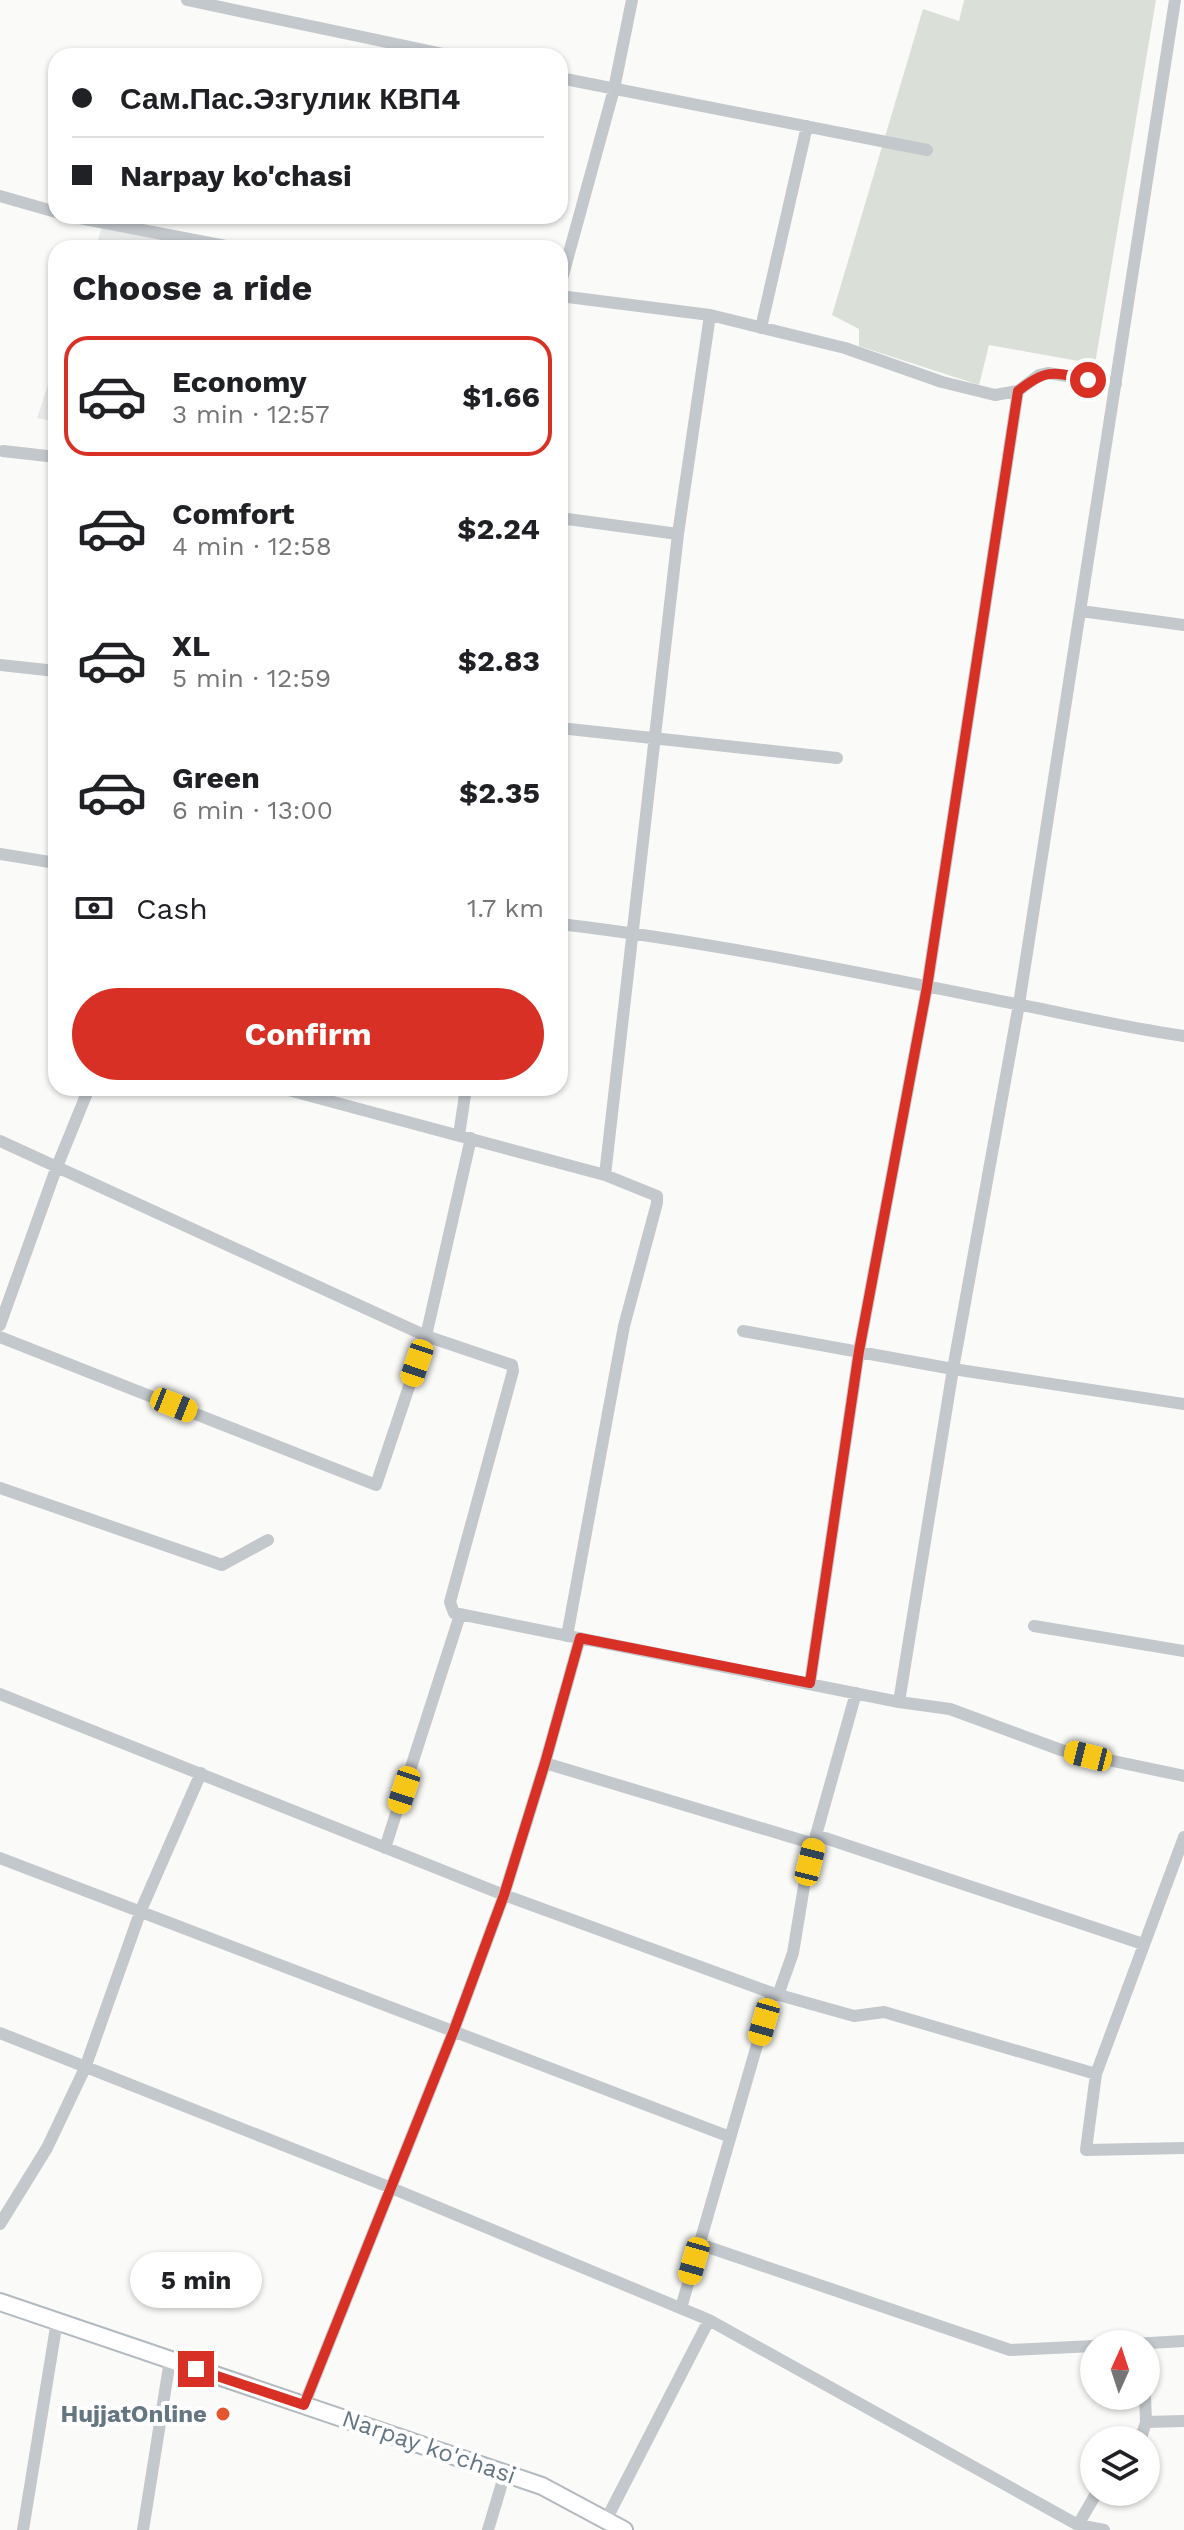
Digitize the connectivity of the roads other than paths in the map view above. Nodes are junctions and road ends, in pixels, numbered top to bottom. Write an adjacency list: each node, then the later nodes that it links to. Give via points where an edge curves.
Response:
1 (187, 0): 4 (street)
2 (632, 0): 6 (street)
3 (1175, 0): 17 (street)
4 (415, 48)
5 (568, 80): 6 (street)
6 (614, 89): 7 (street); 13 (street)
7 (807, 126): 8 (street); 16 (street)
8 (927, 150)
9 (0, 196): 10 (street)
10 (48, 210)
11 (111, 224): 12 (street)
12 (194, 240)
13 (568, 257)
14 (568, 297): 15 (street)
15 (710, 315): 16 (street); 22 (street)
16 (761, 328): 18 (street, via 995,395)
17 (1116, 384): 18 (street, via 1048,373); 23 (street)
18 (1018, 391): 34 (street)
19 (3, 451): 20 (street)
20 (48, 456)
21 (568, 519): 22 (street)
22 (678, 534): 28 (street)
23 (1081, 611): 24 (street); 35 (street)
24 (1184, 625)
25 (0, 665): 26 (street)
26 (48, 670)
27 (568, 729): 28 (street)
28 (657, 738): 29 (street); 33 (street)
29 (837, 758)
30 (0, 854): 31 (street)
31 (48, 862)
32 (568, 925): 33 (street)
33 (633, 933): 34 (street); 43 (street)
34 (927, 987): 35 (street); 48 (street)
35 (1019, 1004): 36 (street); 49 (street)
36 (1184, 1036)
37 (86, 1096): 42 (street)
38 (312, 1096): 40 (street)
39 (466, 1096): 40 (street)
40 (465, 1136): 43 (street); 46 (street)
41 (0, 1141): 42 (street)
42 (56, 1169): 44 (street); 46 (street)
43 (605, 1175): 55 (street, via 650,1191 657,1203 624,1326)
44 (0, 1325)
45 (743, 1331): 48 (street)
46 (426, 1336): 47 (street, via 376,1485); 53 (street, via 512,1365 513,1371 450,1602)
47 (0, 1337)
48 (859, 1351): 49 (street); 57 (street)
49 (953, 1369): 50 (street); 60 (street)
50 (1184, 1404)
51 (0, 1488): 52 (street, via 222,1565)
52 (268, 1540)
53 (460, 1615): 55 (street); 66 (street)
54 (1034, 1626): 56 (street)
55 (574, 1637): 57 (street); 61 (street)
56 (1184, 1651)
57 (810, 1683): 58 (street)
58 (856, 1693): 60 (street); 65 (street)
59 (0, 1694): 62 (street)
60 (899, 1702): 63 (street, via 950,1709 1061,1750)
61 (545, 1763): 65 (street); 68 (street)
62 (201, 1773): 66 (street); 69 (street)
63 (1184, 1776)
64 (1184, 1837): 70 (street)
65 (815, 1840): 70 (street); 71 (street, via 793,1953)
66 (385, 1848): 68 (street)
67 (0, 1858): 69 (street)
68 (504, 1895): 71 (street); 72 (street)
69 (141, 1910): 72 (street); 74 (street)
70 (1143, 1944): 75 (street)
71 (775, 1994): 75 (street, via 854,2016 884,2012); 76 (street)
72 (454, 2030): 76 (street); 78 (street)
73 (0, 2033): 74 (street)
74 (85, 2068): 78 (street); 79 (street, via 47,2148)
75 (1096, 2074): 77 (street, via 1086,2150)
76 (730, 2137): 80 (street)
77 (1184, 2148)
78 (389, 2187): 82 (street); 89 (street)
79 (0, 2224)
80 (699, 2244): 82 (street); 87 (street, via 1010,2350)
81 (0, 2302): 84 (main road, Narpay ko'chasi)
82 (681, 2308): 83 (street)
83 (709, 2320): 96 (street); 97 (street)
84 (57, 2321): 88 (main road, Narpay ko'chasi); 98 (street)
85 (1184, 2341): 86 (street)
86 (1160, 2343)
87 (1080, 2347)
88 (170, 2360): 89 (main road, Narpay ko'chasi); 99 (street)
89 (304, 2405): 94 (main road, Narpay ko'chasi)
90 (1146, 2410): 92 (street)
91 (1184, 2421): 92 (street)
92 (1146, 2422): 93 (street)
93 (1145, 2426)
94 (505, 2473): 96 (main road, Narpay ko'chasi); 100 (street)
95 (1089, 2506): 97 (street)
96 (606, 2520): 101 (main road, Narpay ko'chasi)
97 (1078, 2525): 102 (street)
98 (23, 2530)
99 (143, 2530)
100 (488, 2530)
101 (624, 2530)
102 (1104, 2530)

